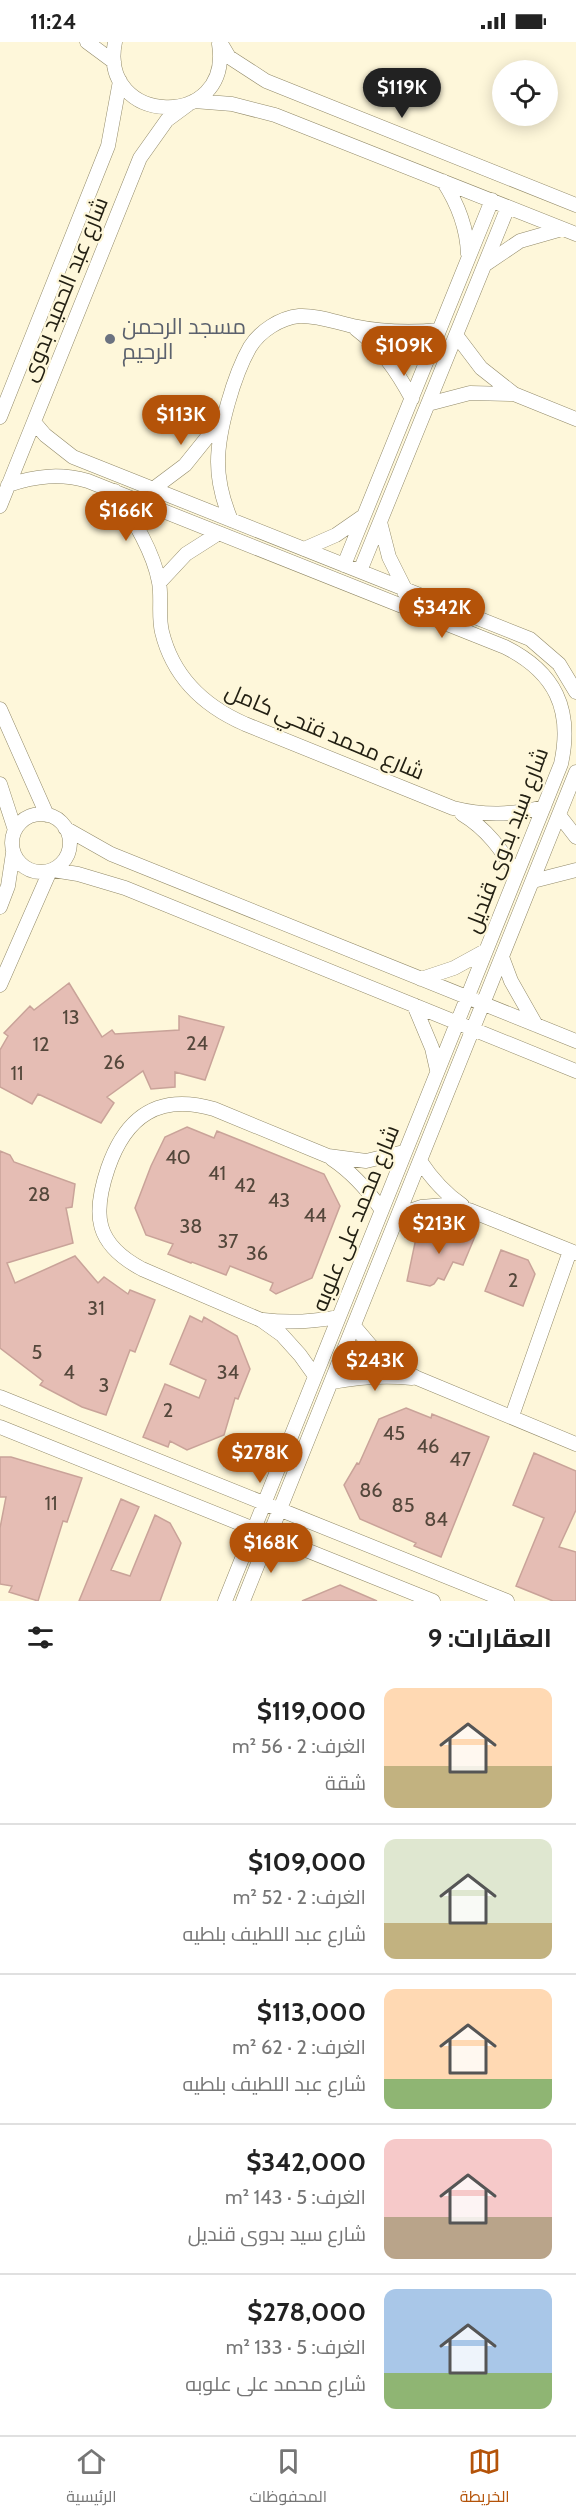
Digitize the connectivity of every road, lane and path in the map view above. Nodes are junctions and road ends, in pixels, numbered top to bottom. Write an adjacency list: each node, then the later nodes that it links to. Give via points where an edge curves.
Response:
1 (87, 42): 4 (street)
2 (115, 42): 4 (street)
3 (219, 42): 6 (street, شارع عبد الحميد بدوى, via 217,75 211,86); 9 (street, via 229,57 266,81)
4 (114, 62): 5 (street)
5 (120, 81): 6 (street, via 133,96 151,106 164,108); 20 (street, شارع عبد الحميد بدوى, via 108,146)
6 (192, 102): 7 (street, via 232,104 275,115); 23 (street, شارع عبد الحميد بدوى, via 167,120 140,158)
7 (443, 181): 8 (street); 12 (street, via 463,218)
8 (492, 201): 10 (street); 12 (street)
9 (576, 205)
10 (508, 207): 11 (street); 13 (street)
11 (569, 231): 13 (street, via 520,241)
12 (468, 260): 15 (street)
13 (484, 266): 16 (street)
14 (352, 326): 15 (street, via 395,333); 18 (street, via 387,358); 21 (street, via 316,316 297,316 262,332 250,347)
15 (440, 330): 18 (street)
16 (456, 335): 17 (street, via 481,368); 19 (street)
17 (514, 394): 19 (street, via 470,393); 22 (street)
18 (412, 399): 30 (street)
19 (428, 404): 32 (street)
20 (1, 411)
21 (223, 417): 27 (street, via 185,465); 31 (street, via 219,480)
22 (576, 419)
23 (34, 422): 24 (street); 26 (street, شارع عبد الحميد بدوى)
24 (73, 457): 25 (street); 27 (street)
25 (68, 476): 26 (street, شارع سيد بدوى قنديل, via 27,479); 28 (street, شارع سيد بدوى قنديل)
26 (8, 485): 29 (street, شارع عبد الحميد بدوى)
27 (153, 489): 31 (street)
28 (115, 491): 33 (street, شارع سيد بدوى قنديل); 37 (street, شارع محمد فتحي كامل, via 141,536)
29 (0, 506)
30 (364, 516): 34 (street, via 336,535); 35 (street)
31 (231, 520): 34 (street)
32 (380, 522): 36 (street); 38 (street, via 389,557)
33 (219, 533): 37 (street, via 186,554); 39 (street, شارع سيد بدوى قنديل)
34 (304, 549): 35 (street)
35 (344, 565): 36 (street)
36 (360, 571): 38 (street)
37 (159, 583): 45 (street, شارع محمد فتحي كامل, via 162,632 170,657 200,698 221,714)
38 (405, 589): 39 (street); 40 (street, via 530,639 559,664)
39 (400, 605): 44 (street, شارع سيد بدوى قنديل, via 524,656 552,686 566,723 566,744)
40 (576, 692)
41 (0, 709): 46 (street)
42 (576, 772): 47 (street, شارع سيد بدوى قنديل)
43 (0, 784): 49 (street)
44 (544, 807): 45 (street, شارع محمد فتحي كامل, via 498,815); 54 (street, شارع سيد بدوى قنديل)
45 (453, 808): 54 (street, شارع محمد فتحي كامل, via 490,836)
46 (47, 815): 48 (street); 49 (street, via 28,817)
47 (559, 815): 50 (street); 55 (street, شارع سيد بدوى قنديل)
48 (65, 828): 52 (street, via 69,851); 59 (street, via 111,854)
49 (15, 830): 51 (street)
50 (576, 837)
51 (13, 853): 52 (street, via 32,871); 56 (street)
52 (52, 870): 60 (street); 63 (street, via 125,888)
53 (576, 870): 55 (street)
54 (516, 874): 57 (street, شارع سيد بدوى قنديل)
55 (533, 881): 58 (street, شارع سيد بدوى قنديل)
56 (0, 907)
57 (485, 951): 59 (street, via 454,968); 61 (street, شارع سيد بدوى قنديل)
58 (502, 957): 62 (street, شارع سيد بدوى قنديل); 65 (street)
59 (421, 979): 61 (street)
60 (0, 985)
61 (466, 997): 62 (street); 64 (street, شارع سيد بدوى قنديل)
62 (483, 1004): 65 (street); 66 (street, شارع سيد بدوى قنديل)
63 (414, 1005): 64 (street); 68 (street)
64 (456, 1023): 66 (street); 68 (street, شارع محمد على علوبه)
65 (536, 1025): 67 (street)
66 (473, 1029): 69 (street); 72 (street, شارع محمد على علوبه)
67 (576, 1041)
68 (437, 1070): 70 (street, شارع محمد على علوبه)
69 (576, 1071)
70 (404, 1152): 71 (street, via 366,1161); 73 (street, شارع محمد على علوبه)
71 (328, 1156): 73 (street, via 349,1170); 78 (street, via 214,1109 176,1103 140,1117 116,1146 99,1196 103,1232 112,1248 142,1269)
72 (420, 1161): 74 (street, via 450,1197); 75 (street, شارع محمد على علوبه)
73 (381, 1209): 77 (street, شارع محمد على علوبه)
74 (469, 1209): 75 (street, via 445,1204); 76 (street)
75 (398, 1215): 79 (street, شارع محمد على علوبه)
76 (573, 1252): 85 (street)
77 (338, 1317): 78 (street, via 313,1322); 80 (street, شارع محمد على علوبه)
78 (261, 1320): 80 (street, via 282,1335)
79 (354, 1326): 81 (street, via 391,1364); 82 (street, شارع محمد على علوبه)
80 (315, 1376): 88 (street, شارع محمد على علوبه)
81 (417, 1378): 82 (street, via 386,1375); 85 (street)
82 (332, 1383): 89 (street, شارع محمد على علوبه)
83 (0, 1390): 84 (street)
84 (6, 1400): 88 (street)
85 (512, 1416): 87 (street)
86 (0, 1427): 90 (street)
87 (576, 1444)
88 (264, 1503): 89 (street); 90 (street, شارع محمد على علوبه)
89 (280, 1509): 91 (street, شارع محمد على علوبه); 95 (street)
90 (254, 1529): 91 (street); 92 (street, شارع محمد على علوبه)
91 (270, 1536): 93 (street, شارع محمد على علوبه); 94 (street)
92 (225, 1601)
93 (243, 1601)
94 (433, 1601)
95 (507, 1601)

